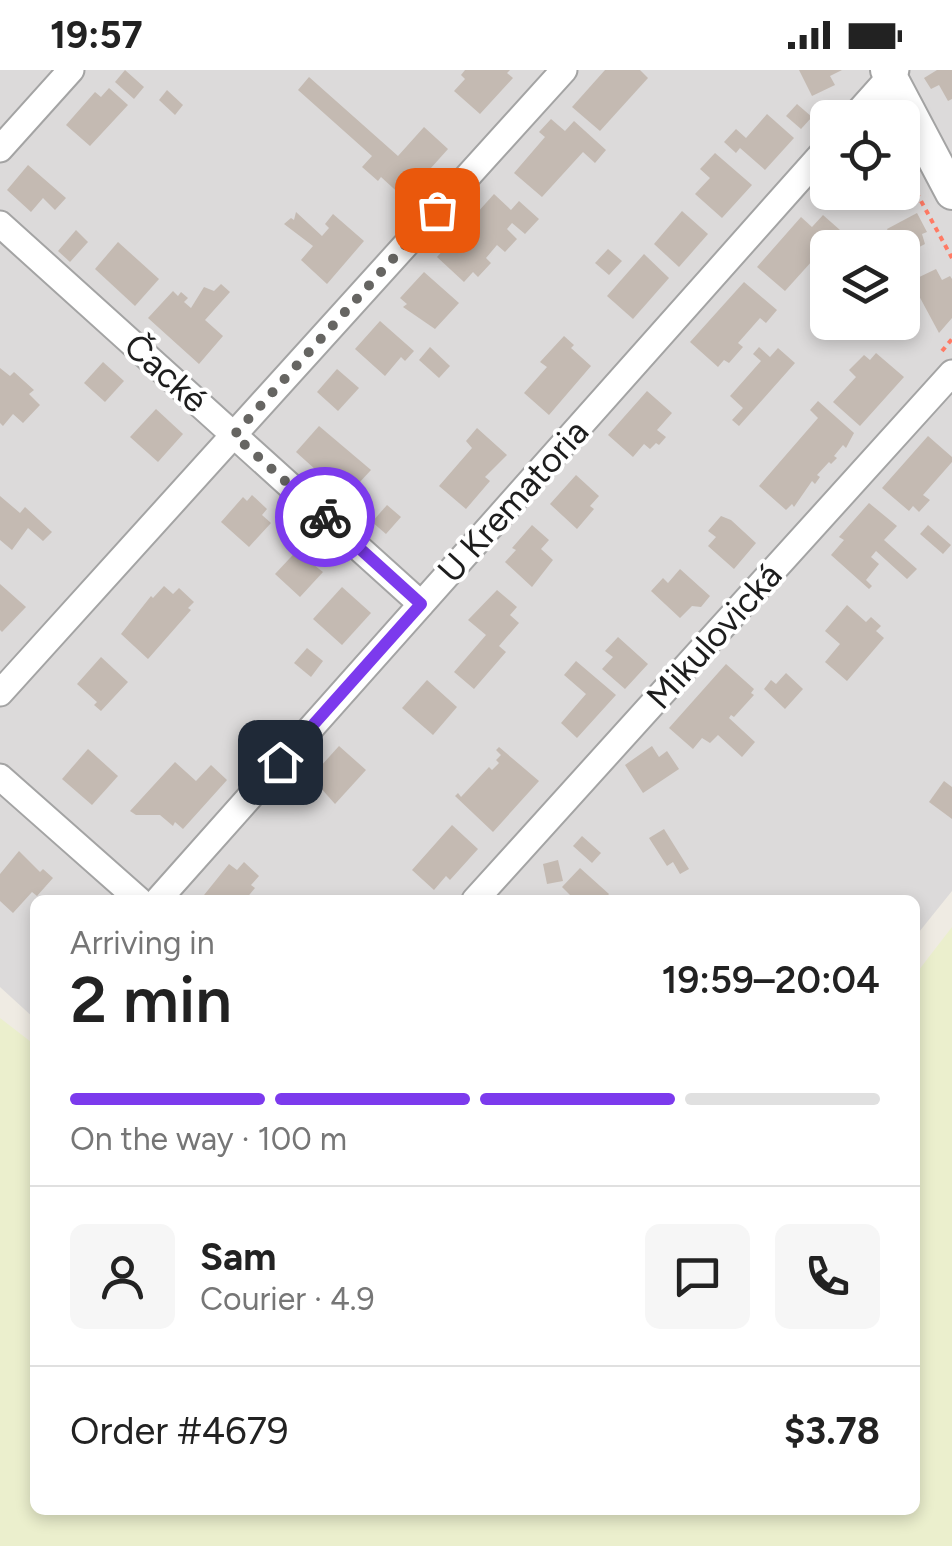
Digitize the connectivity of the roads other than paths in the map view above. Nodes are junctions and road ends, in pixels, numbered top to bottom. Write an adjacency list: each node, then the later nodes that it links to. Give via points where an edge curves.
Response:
1 (71, 70): 5 (street)
2 (564, 70): 10 (street)
3 (891, 72): 4 (street); 7 (street)
4 (868, 100)
5 (0, 148)
6 (810, 167): 11 (street, U Krematoria)
7 (952, 193)
8 (0, 224): 10 (street, Čacké)
9 (952, 373): 16 (street, Mikulovická)
10 (234, 435): 11 (street, Čacké); 12 (street)
11 (421, 604): 15 (street, U Krematoria)
12 (0, 693)
13 (0, 777): 14 (street)
14 (133, 895)
15 (162, 895)
16 (481, 895)

